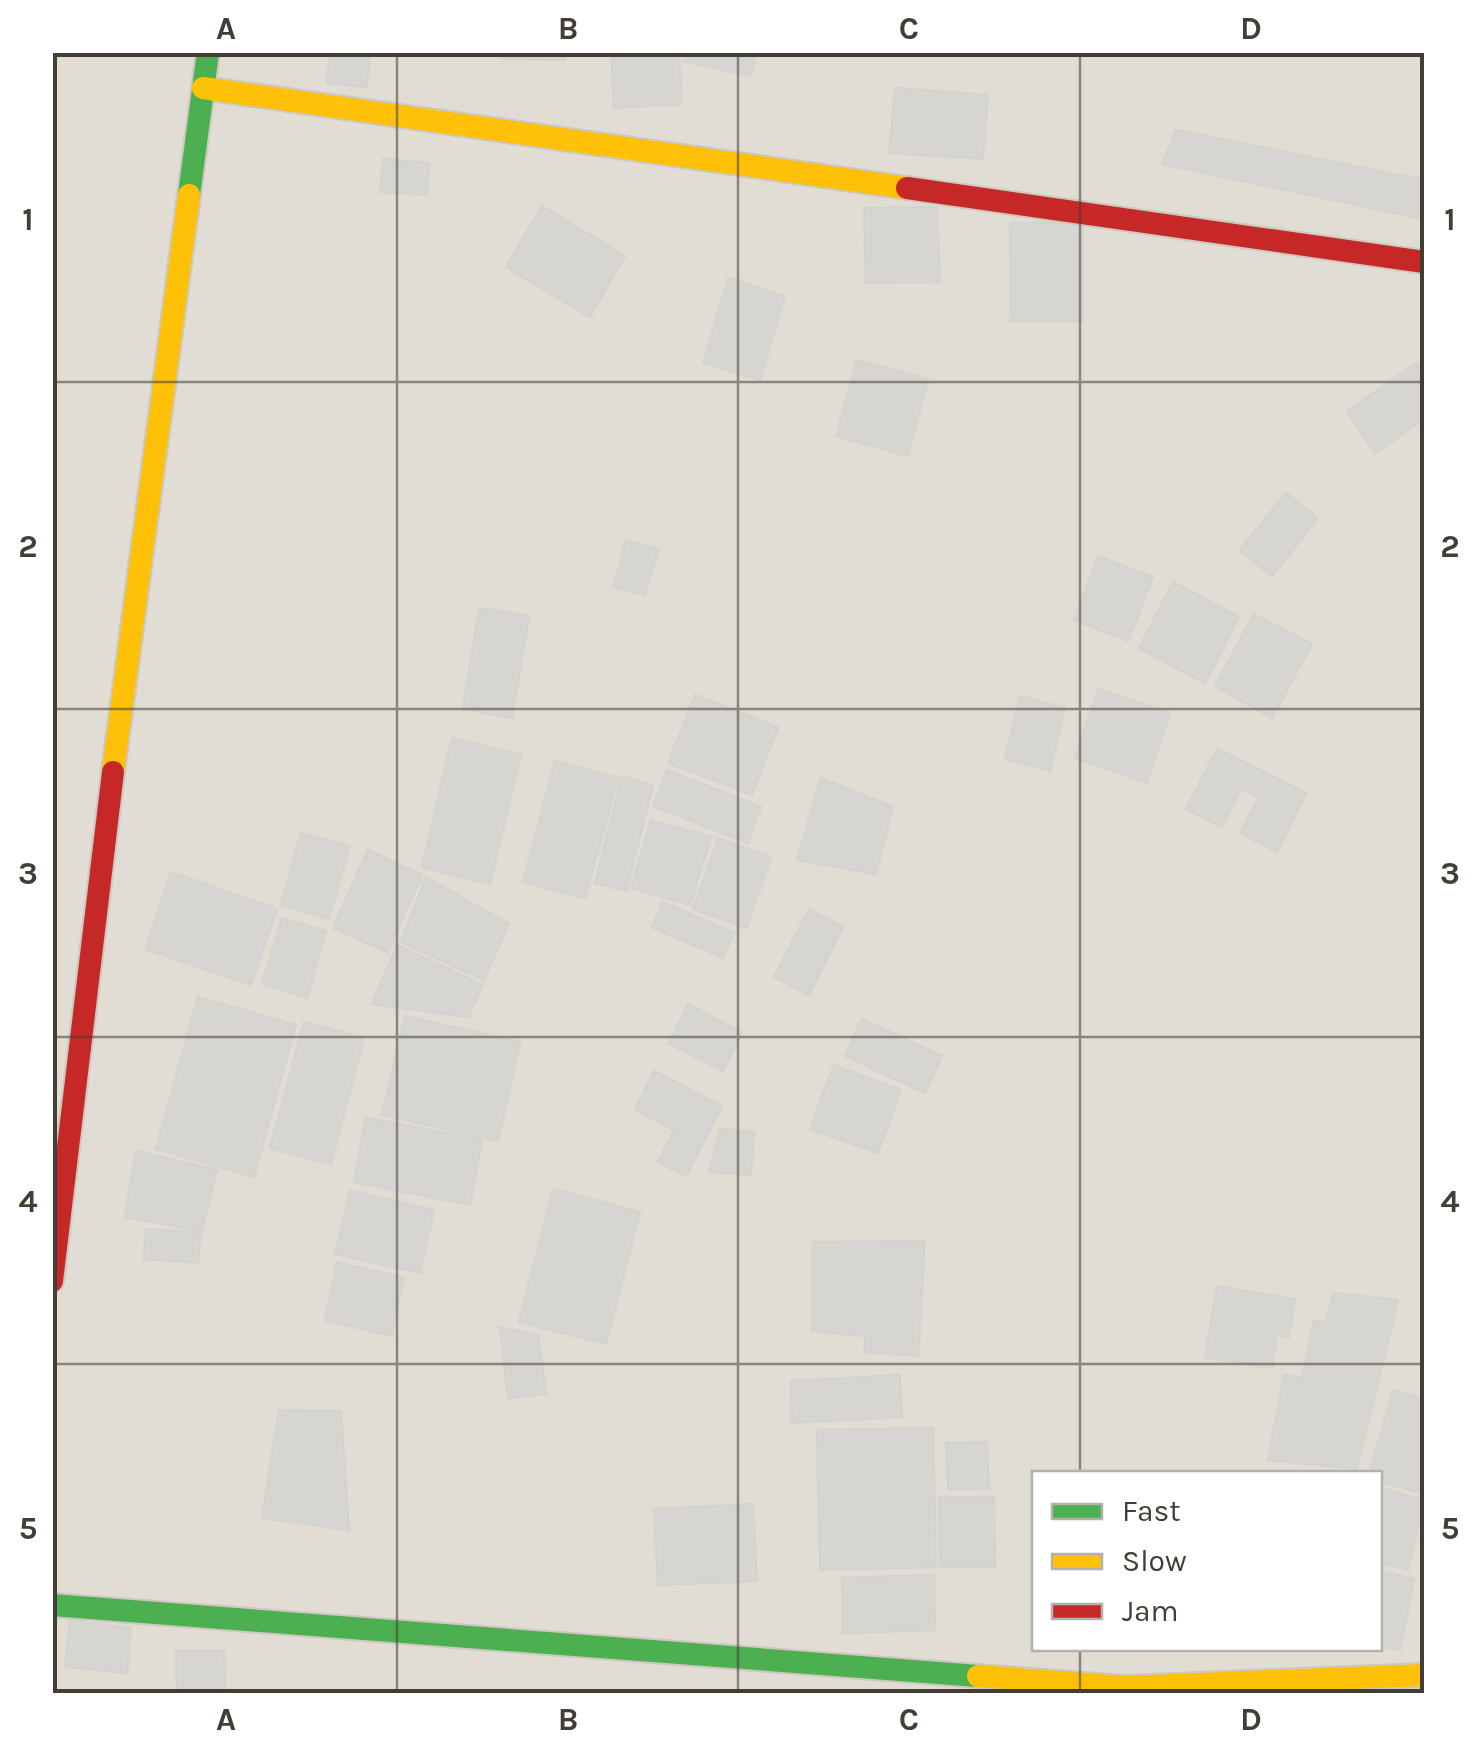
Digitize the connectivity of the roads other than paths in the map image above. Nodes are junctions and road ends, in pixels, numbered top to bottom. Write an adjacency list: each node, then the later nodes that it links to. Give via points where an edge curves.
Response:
1 (208, 52): 2 (street)
2 (203, 88): 3 (street); 4 (street)
3 (1424, 262)
4 (52, 1281)
5 (52, 1605): 7 (street)
6 (1424, 1674): 7 (street)
7 (1124, 1690)

